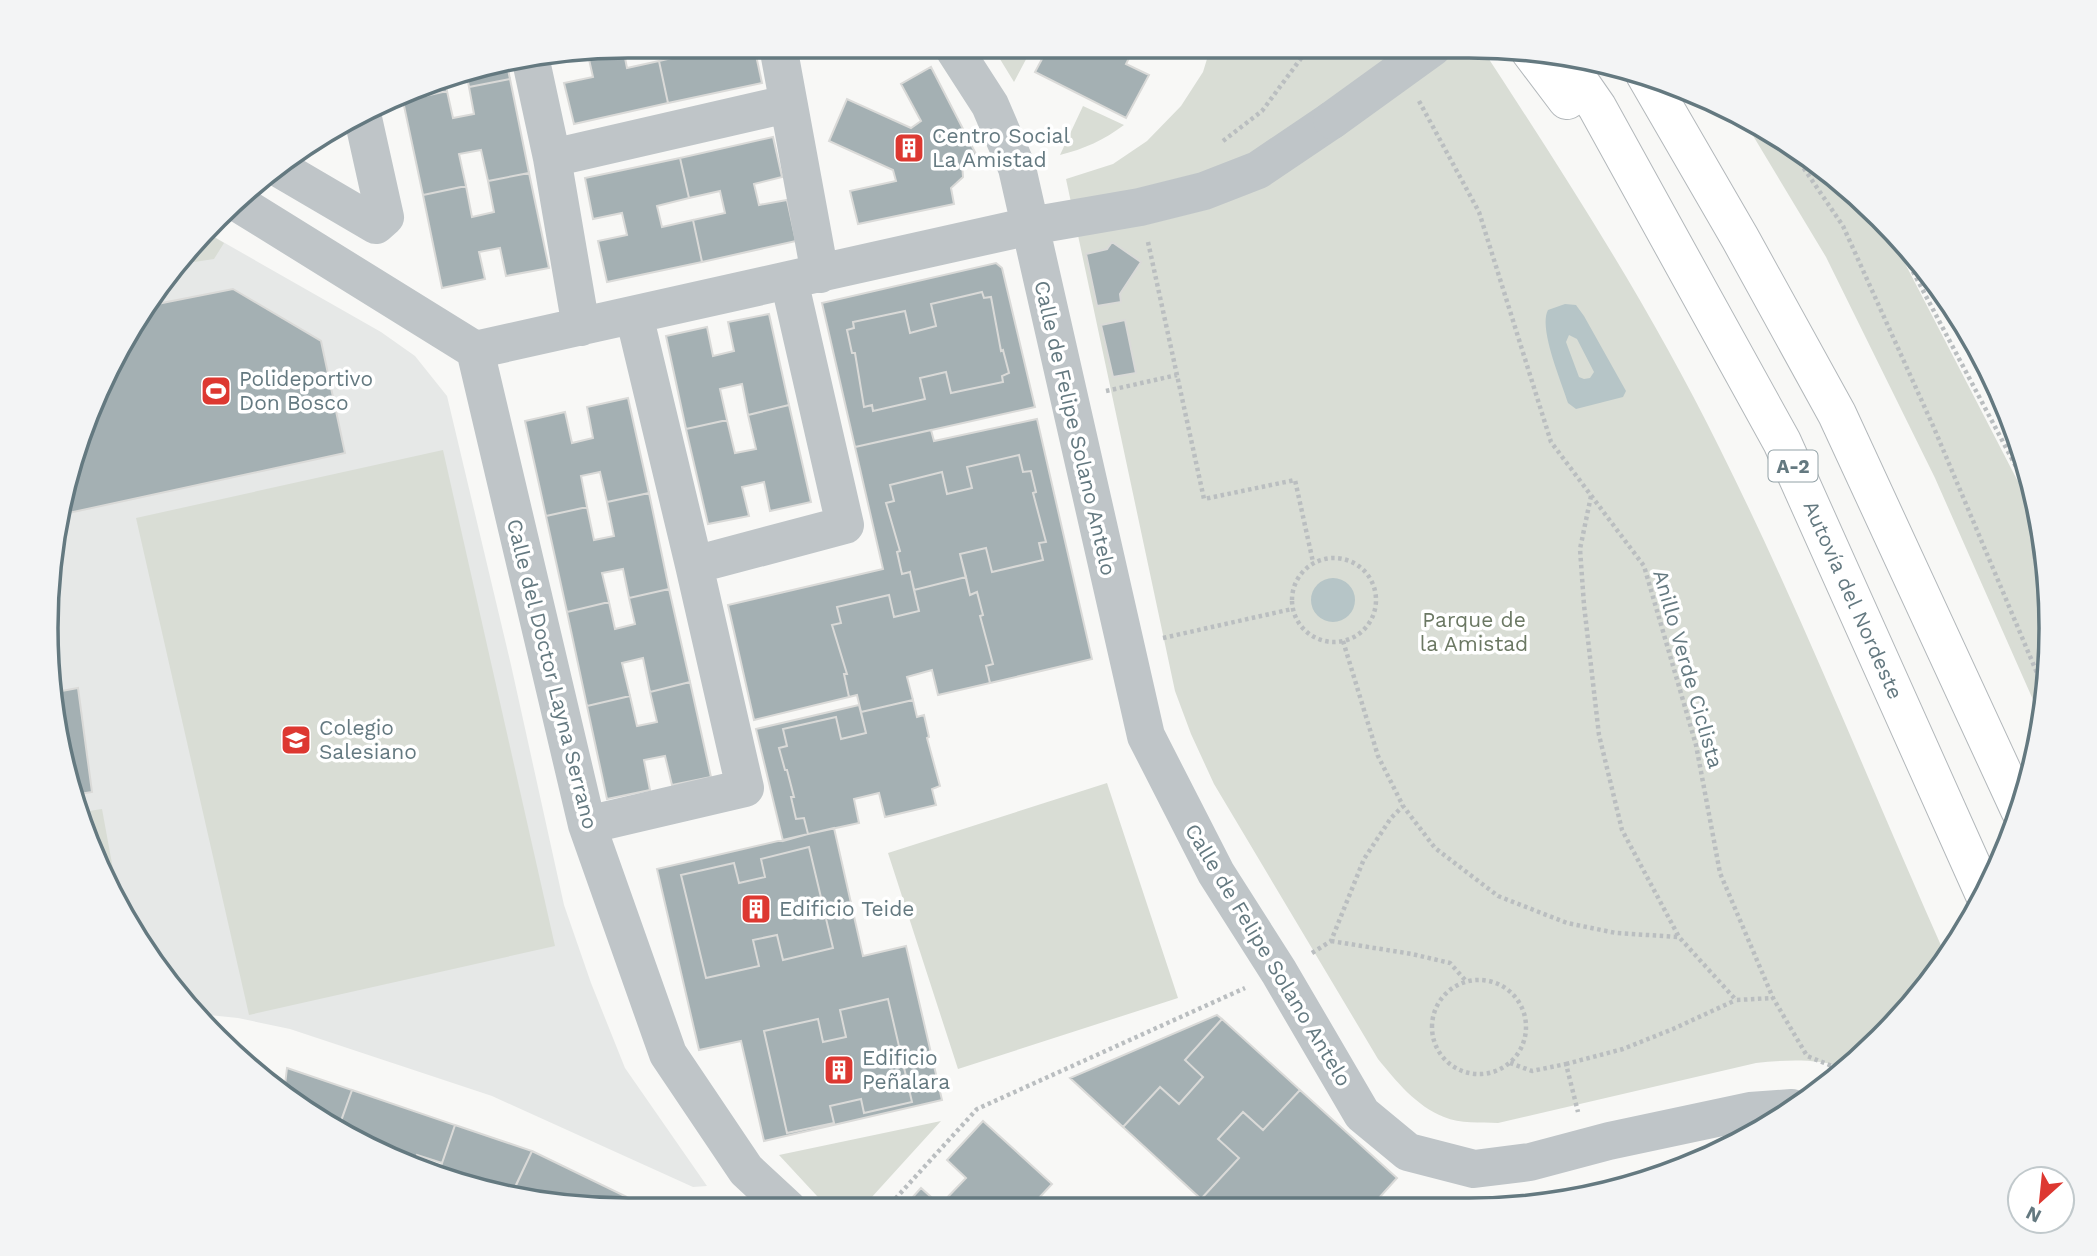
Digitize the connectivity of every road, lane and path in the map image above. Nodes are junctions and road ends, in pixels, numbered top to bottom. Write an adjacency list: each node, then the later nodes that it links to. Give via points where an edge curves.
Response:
1 (780, 58): 10 (street)
2 (960, 58): 18 (street, Calle de Felipe Solano Antelo, via 990,105 1017,168)
3 (1301, 58): 12 (path, via 1262,111)
4 (1418, 58): 17 (street, bridge, via 1258,170 1203,191)
5 (1538, 62): 19 (highway)
6 (532, 67): 13 (street)
7 (1569, 67): 19 (highway, Autovía del Nordeste / A-2, via 1597,107)
8 (1413, 89): 28 (path, Anillo Verde Ciclista, via 1479,212 1551,442)
9 (1653, 89): 35 (highway, via 1837,414)
10 (787, 104): 13 (street); 21 (street)
11 (364, 123): 15 (street, via 385,217 376,225)
12 (1220, 144)
13 (552, 158): 23 (street)
14 (1802, 166): 34 (path, via 1843,226)
15 (288, 171)
16 (245, 207): 24 (street)
17 (1140, 207): 18 (street); 25 (path)
18 (1030, 226): 21 (street); 26 (street, Calle de Felipe Solano Antelo)
19 (1687, 270): 38 (highway, Autovía del Nordeste / A-2, via 1782,442)
20 (1912, 270): 27 (path)
21 (804, 277): 22 (street); 30 (street, via 845,525)
22 (634, 315): 23 (street); 30 (street)
23 (581, 327): 24 (street)
24 (475, 350): 37 (street, Calle del Doctor Layna Serrano)
25 (1177, 375): 26 (path); 29 (path, via 1204,499 1295,480)
26 (1069, 399): 33 (street, Calle de Felipe Solano Antelo)
27 (2015, 466)
28 (1592, 495): 39 (path, via 1580,549 1599,735 1622,830); 43 (path, Anillo Verde Ciclista, via 1644,566 1696,745 1720,873)
29 (1313, 562): 31 (path, via 1300,572 1292,590); 32 (path, via 1334,557 1353,562 1367,574 1376,591 1376,611 1367,628)
30 (695, 565): 37 (street, via 745,788)
31 (1292, 609): 32 (path, via 1300,626 1314,639); 33 (path)
32 (1343, 641): 36 (path, via 1378,756)
33 (1124, 647): 41 (street, Calle de Felipe Solano Antelo, via 1146,736 1216,873)
34 (2037, 673)
35 (2014, 796)
36 (1403, 806): 39 (path, via 1435,848 1498,896 1567,923 1616,933); 40 (path, via 1364,859)
37 (587, 825): 50 (street, Calle del Doctor Layna Serrano, via 668,1054 746,1170)
38 (1979, 882)
39 (1679, 937): 44 (path)
40 (1331, 942): 41 (path); 42 (path, via 1450,963)
41 (1279, 972): 49 (street, Calle de Felipe Solano Antelo, via 1362,1114 1408,1152 1474,1169); 51 (path, via 977,1109)
42 (1466, 981): 45 (path, via 1487,980 1507,989 1521,1004 1527,1026 1523,1046); 45 (path, via 1447,991 1435,1008 1431,1029 1436,1050 1450,1066 1469,1074 1491,1073)
43 (1773, 998): 44 (path); 47 (path, Anillo Verde Ciclista, via 1807,1056)
44 (1736, 1000): 46 (path, via 1623,1049)
45 (1510, 1063): 46 (path, via 1532,1071)
46 (1566, 1064): 49 (path)
47 (1833, 1066)
48 (1774, 1109): 49 (street, Calle de Felipe Solano Antelo)
49 (1586, 1147)
50 (776, 1198)
51 (896, 1198)

